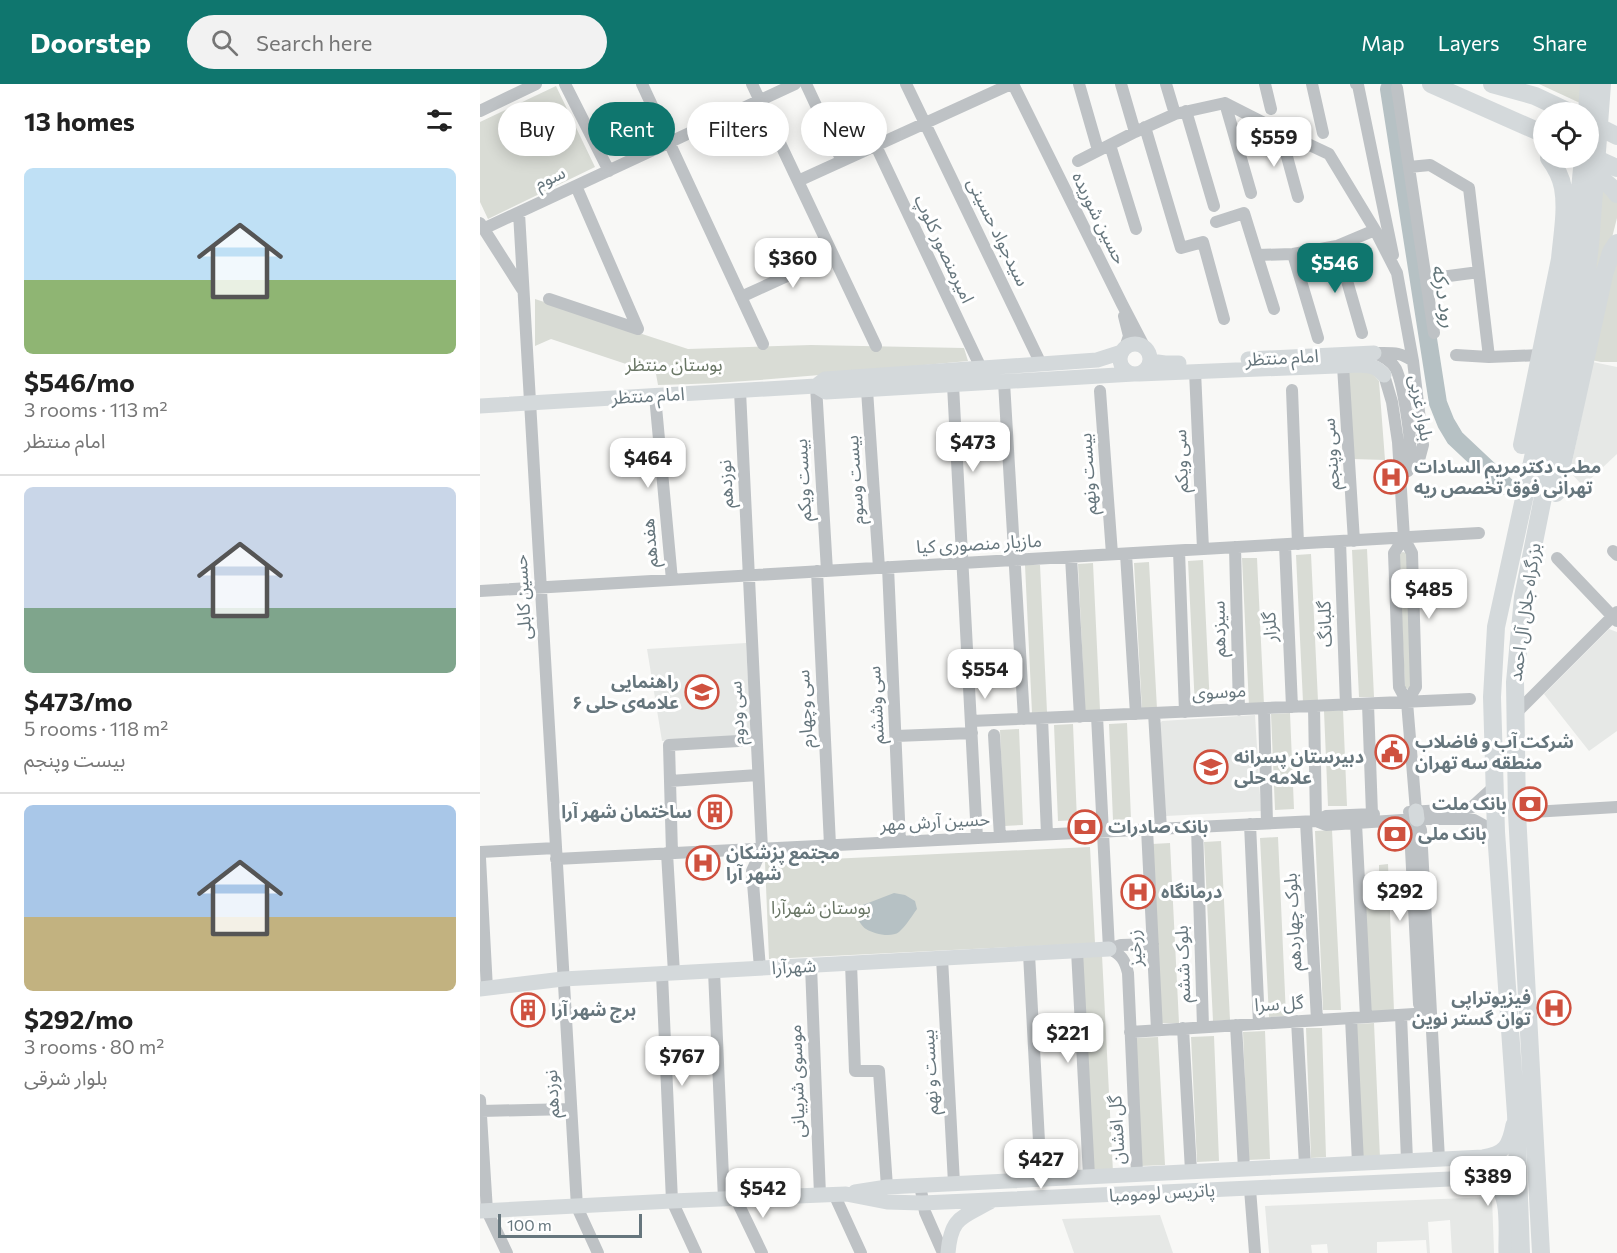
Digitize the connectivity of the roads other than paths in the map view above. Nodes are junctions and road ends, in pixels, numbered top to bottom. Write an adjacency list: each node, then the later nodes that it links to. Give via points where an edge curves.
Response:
1 (565, 84): 53 (street)
2 (642, 84): 22 (street)
3 (752, 84): 21 (street)
4 (795, 84): 21 (street, سوم)
5 (806, 84): 47 (street)
6 (906, 84): 30 (street, سیدجواد حسینی)
7 (1012, 84): 30 (street); 79 (street, حسین شوریده)
8 (1079, 84): 41 (street)
9 (1121, 84): 33 (street)
10 (1166, 84): 29 (street)
11 (1265, 84): 26 (street)
12 (1312, 84): 35 (street)
13 (1356, 84): 74 (street)
14 (1431, 84): 27 (highway)
15 (1492, 84): 20 (highway)
16 (1516, 84): 20 (highway)
17 (534, 85): 28 (street)
18 (1600, 87): 24 (highway, بزرگراه جلال آل احمد); 67 (highway, بزرگراه جلال آل احمد)
19 (1397, 88): 49 (street)
20 (1535, 96): 23 (highway)
21 (759, 101): 37 (street, سوم); 54 (street)
22 (650, 102)
23 (1548, 102)
24 (1592, 102)
25 (1225, 103): 29 (street); 34 (street); 57 (street)
26 (1271, 109)
27 (1487, 109): 32 (highway); 39 (highway)
28 (480, 111)
29 (1181, 113): 33 (street); 60 (street)
30 (925, 123): 38 (street); 94 (street, سیدجواد حسینی)
31 (1599, 127): 36 (highway)
32 (1533, 129)
33 (1140, 130): 40 (street); 81 (street, via 1182,248 1203,242)
34 (1280, 131): 59 (street); 66 (street, via 1329,153)
35 (1323, 133)
36 (1617, 136)
37 (675, 140)
38 (887, 141)
39 (1533, 143)
40 (1110, 145): 41 (street); 65 (street)
41 (1098, 150): 48 (street)
42 (641, 156): 53 (street, سوم)
43 (675, 156): 77 (street)
44 (853, 156): 47 (street)
45 (881, 156): 96 (street, امیرمنصور کلوپ)
46 (1599, 160): 52 (highway)
47 (842, 161): 54 (street)
48 (1078, 161)
49 (1409, 167): 73 (street, via 1430,165 1469,188); 75 (street)
50 (1555, 168): 56 (highway)
51 (1583, 168): 67 (highway, بزرگراه جلال آل احمد)
52 (1617, 168)
53 (609, 171): 55 (street, سوم)
54 (798, 181): 71 (street)
55 (576, 186): 61 (street, سوم); 78 (street, via 638,329)
56 (1563, 188): 58 (highway, via 1572,178 1595,176); 91 (highway, via 1560,259)
57 (1251, 192)
58 (1617, 194)
59 (1298, 197)
60 (1214, 206)
61 (519, 213): 63 (street, سوم); 76 (street, حسین کابلی)
62 (1216, 222): 72 (street, via 1244,213)
63 (482, 226): 76 (street)
64 (1617, 228): 69 (highway)
65 (1136, 230)
66 (1375, 230): 68 (street); 74 (street)
67 (1582, 243): 134 (highway, بزرگراه جلال آل احمد); 135 (highway, بزرگراه جلال آل احمد, via 1585,288)
68 (1337, 246): 70 (street); 82 (street)
69 (1614, 248): 135 (highway, via 1604,275 1533,597)
70 (1293, 254): 72 (street); 84 (street)
71 (833, 255): 77 (street); 86 (street)
72 (1257, 255): 80 (street)
73 (1479, 272): 75 (street); 92 (street)
74 (1396, 273): 93 (street)
75 (1426, 279): 83 (street)
76 (523, 290): 108 (street, حسین کابلی)
77 (741, 297): 85 (street)
78 (549, 299)
79 (1122, 304): 87 (street, حسین شوریده, via 1129,336); 89 (street, حسین شوریده)
80 (1274, 309)
81 (1224, 319)
82 (1362, 333)
83 (1434, 333)
84 (1318, 338)
85 (763, 344)
86 (876, 346)
87 (1124, 350): 89 (main road, via 1136,344); 94 (main road, امام منتظر, via 1097,360); 98 (main road, via 1121,364 1128,373)
88 (1374, 353): 89 (main road, امام منتظر, via 1165,363); 93 (street, امام منتظر, via 1398,353); 110 (street, بلوار غربی, via 1384,356 1398,375 1409,434)
89 (1148, 355): 98 (main road, via 1148,366)
90 (1456, 355): 92 (street)
91 (1541, 355): 92 (street); 134 (highway, via 1492,601)
92 (1490, 357)
93 (1413, 361): 110 (street, via 1423,444 1419,460)
94 (1041, 364): 96 (main road, امام منتظر)
95 (1343, 366): 97 (main road, امام منتظر); 99 (main road, امام منتظر, via 1372,366); 115 (street, سی وپنجم)
96 (981, 368): 102 (main road, امام منتظر, via 825,379)
97 (1195, 371): 98 (main road, امام منتظر); 119 (street, سی ویکم)
98 (1136, 374): 100 (main road, امام منتظر)
99 (1384, 375): 111 (street, بلوار غربی, via 1392,402)
100 (1004, 382): 101 (main road, امام منتظر); 125 (street)
101 (953, 385): 103 (main road, امام منتظر); 126 (street)
102 (816, 386): 103 (main road, امام منتظر, via 826,392); 105 (main road, امام منتظر); 128 (street, بیست ویکم)
103 (867, 390): 127 (street, بیست وسوم)
104 (1292, 390): 117 (street)
105 (740, 391): 107 (main road, امام منتظر); 129 (street, نوزدهم)
106 (1100, 391): 121 (street, بیست ونهم)
107 (655, 396): 108 (main road, امام منتظر); 130 (street, هفدهم)
108 (530, 403): 109 (main road, امام منتظر); 131 (street, حسین کابلی)
109 (480, 406)
110 (1410, 468): 111 (street, بلوار غربی)
111 (1400, 478): 113 (street, بلوار غربی)
112 (1479, 533): 113 (street, مازیار منصوری کیا)
113 (1404, 538): 115 (street, مازیار منصوری کیا); 137 (street, بلوار غربی, via 1412,553 1416,687); 137 (street, بلوار غربی, via 1394,553 1399,687)
114 (1340, 541): 115 (street, مازیار منصوری کیا); 117 (street, مازیار منصوری کیا); 139 (street, گلبانگ)
115 (1354, 541)
116 (1285, 544): 117 (street, مازیار منصوری کیا); 118 (street, مازیار منصوری کیا); 141 (street, گلزار)
117 (1298, 544)
118 (1235, 548): 119 (street, مازیار منصوری کیا); 143 (street, سیزدهم)
119 (1203, 549): 120 (street, مازیار منصوری کیا)
120 (1179, 551): 122 (street, مازیار منصوری کیا); 144 (street)
121 (1112, 554): 122 (street, مازیار منصوری کیا); 123 (street, مازیار منصوری کیا)
122 (1126, 554): 146 (street)
123 (1071, 557): 125 (street, مازیار منصوری کیا); 149 (street)
124 (1557, 558): 133 (street)
125 (1015, 560): 126 (street, مازیار منصوری کیا); 151 (street)
126 (962, 563): 127 (street, مازیار منصوری کیا); 152 (street)
127 (883, 568): 128 (street, مازیار منصوری کیا); 154 (street, سی وششم)
128 (822, 571): 129 (street, مازیار منصوری کیا); 176 (street, سی وچهارم)
129 (748, 575): 130 (street, مازیار منصوری کیا); 155 (street, سی ودوم)
130 (672, 580): 131 (street, مازیار منصوری کیا)
131 (540, 587): 132 (street, مازیار منصوری کیا); 179 (street, حسین کابلی)
132 (480, 591)
133 (1616, 617): 147 (street)
134 (1496, 627): 158 (highway, بزرگراه جلال آل احمد, via 1492,697)
135 (1518, 636): 147 (highway, بزرگراه جلال آل احمد)
136 (1470, 699): 137 (street, موسوی)
137 (1407, 702): 138 (street, موسوی); 162 (street, بلوار غربی)
138 (1368, 704): 139 (street, موسوی); 161 (street)
139 (1347, 705): 140 (street, موسوی)
140 (1314, 706): 141 (street, موسوی); 163 (street, بلوک چهاردهم)
141 (1292, 707): 142 (street, موسوی)
142 (1264, 708): 143 (street, موسوی); 164 (street)
143 (1239, 710): 144 (street, موسوی)
144 (1185, 712): 145 (street, موسوی)
145 (1154, 713): 146 (street, موسوی); 169 (street)
146 (1136, 714): 148 (street, موسوی)
147 (1515, 714): 160 (highway, بزرگراه جلال آل احمد)
148 (1097, 716): 149 (street, موسوی); 170 (street)
149 (1080, 717): 150 (street, موسوی)
150 (1042, 718): 151 (street, موسوی); 172 (street)
151 (1024, 719): 152 (street, موسوی)
152 (971, 727): 154 (street, موسوی); 174 (street)
153 (994, 735): 173 (street)
154 (896, 736): 175 (street, سی وششم)
155 (756, 740): 156 (street, سی ودوم); 157 (street, via 669,745)
156 (758, 776): 157 (street); 177 (street, سی ودوم)
157 (670, 781): 180 (street)
158 (1494, 787): 162 (street, حسین آرش مهر, via 1472,807); 171 (highway, بزرگراه جلال آل احمد)
159 (1617, 807): 160 (street)
160 (1517, 813): 243 (highway, بزرگراه جلال آل احمد)
161 (1372, 814): 162 (street, حسین آرش مهر); 163 (street, حسین آرش مهر, via 1326,816)
162 (1417, 815): 165 (street, حسین آرش مهر); 171 (street, حسین آرش مهر, via 1474,820); 194 (street, بلوار غربی, via 1421,830)
163 (1311, 821): 164 (street, حسین آرش مهر); 165 (street, حسین آرش مهر, via 1326,825); 198 (street, بلوک چهاردهم)
164 (1267, 823): 166 (street, حسین آرش مهر)
165 (1356, 823): 196 (street)
166 (1250, 824): 167 (street, حسین آرش مهر); 200 (street)
167 (1197, 827): 169 (street, حسین آرش مهر); 202 (street, بلوک ششم)
168 (1147, 829): 169 (street, حسین آرش مهر); 170 (street, حسین آرش مهر); 182 (street, زرخیز)
169 (1161, 829)
170 (1103, 832): 172 (street, حسین آرش مهر); 183 (street)
171 (1496, 832): 209 (highway, بزرگراه جلال آل احمد)
172 (1047, 834): 173 (street, حسین آرش مهر)
173 (1000, 837): 174 (street, حسین آرش مهر)
174 (977, 838): 175 (street, حسین آرش مهر)
175 (900, 842): 176 (street, حسین آرش مهر)
176 (830, 845): 177 (street, حسین آرش مهر)
177 (762, 849): 180 (street, حسین آرش مهر); 189 (street, via 752,871)
178 (480, 852): 179 (street, حسین آرش مهر)
179 (556, 853): 180 (street, حسین آرش مهر); 192 (street, حسین کابلی)
180 (669, 853): 191 (street)
181 (480, 858): 193 (street)
182 (1153, 944): 183 (street); 204 (street, زرخیز)
183 (1109, 949): 184 (main road, شهرآرا); 205 (street, گل افشان, via 1120,956 1127,968)
184 (1077, 951): 185 (main road, شهرآرا); 217 (street)
185 (1029, 954): 186 (main road, شهرآرا); 219 (street)
186 (942, 958): 187 (main road, شهرآرا); 221 (street, بیست و نهم)
187 (851, 963): 188 (main road, شهرآرا); 223 (street, via 855,1065 879,1071)
188 (811, 966): 189 (main road, شهرآرا); 225 (street, موسوی شربیانی)
189 (760, 968): 190 (main road, شهرآرا)
190 (714, 971): 191 (main road, شهرآرا); 227 (street)
191 (668, 974): 192 (main road, شهرآرا); 229 (street)
192 (563, 979): 193 (main road, شهرآرا); 207 (street, نوزدهم)
193 (483, 989)
194 (1430, 1013): 195 (street, گل سرا); 210 (street, بلوار غربی)
195 (1401, 1015): 196 (street, گل سرا); 211 (street)
196 (1366, 1017): 197 (street, گل سرا)
197 (1351, 1018): 198 (street, گل سرا); 212 (street)
198 (1317, 1020): 199 (street, گل سرا)
199 (1297, 1021): 200 (street, گل سرا); 213 (street)
200 (1258, 1024): 201 (street, گل سرا)
201 (1236, 1025): 202 (street, گل سرا); 214 (street)
202 (1203, 1027): 203 (street, گل سرا)
203 (1184, 1028): 204 (street, گل سرا); 215 (street)
204 (1157, 1030): 205 (street, گل سرا)
205 (1130, 1032): 216 (street, گل افشان)
206 (480, 1100): 208 (street)
207 (571, 1109): 208 (street); 231 (street, نوزدهم)
208 (481, 1111): 232 (street)
209 (1516, 1114): 210 (main road, پاتریس لومومبا, via 1503,1150 1488,1156); 242 (highway, بزرگراه جلال آل احمد)
210 (1443, 1159): 211 (main road, پاتریس لومومبا); 220 (main road, via 1454,1162 1458,1168)
211 (1407, 1160): 212 (main road, پاتریس لومومبا)
212 (1358, 1163): 213 (main road, پاتریس لومومبا)
213 (1305, 1166): 214 (main road, پاتریس لومومبا)
214 (1244, 1169): 215 (main road, پاتریس لومومبا)
215 (1191, 1171): 216 (main road, پاتریس لومومبا)
216 (1137, 1174): 217 (main road, پاتریس لومومبا)
217 (1089, 1176): 218 (main road, پاتریس لومومبا)
218 (1071, 1177): 219 (main road, پاتریس لومومبا); 226 (main road, via 1058,1185 1058,1191)
219 (1041, 1179): 221 (main road, پاتریس لومومبا)
220 (1450, 1179): 224 (main road, پاتریس لومومبا); 241 (main road, پاتریس لومومبا, via 1488,1181 1499,1188 1505,1202)
221 (954, 1183): 222 (main road, پاتریس لومومبا)
222 (920, 1185): 223 (main road, پاتریس لومومبا); 230 (street)
223 (887, 1187): 225 (main road, پاتریس لومومبا)
224 (1250, 1189): 226 (main road, پاتریس لومومبا); 240 (street)
225 (833, 1194): 227 (main road, پاتریس لومومبا); 230 (main road, پاتریس لومومبا); 237 (street)
226 (1071, 1197): 228 (main road, پاتریس لومومبا)
227 (730, 1199): 229 (main road, پاتریس لومومبا); 236 (street)
228 (993, 1200): 230 (main road, پاتریس لومومبا); 239 (main road, via 962,1217 954,1226)
229 (672, 1201): 231 (main road, پاتریس لومومبا); 235 (street)
230 (922, 1203): 238 (street)
231 (577, 1207): 232 (main road, پاتریس لومومبا); 234 (street)
232 (484, 1211): 233 (street)
233 (507, 1253)
234 (598, 1253)
235 (696, 1253)
236 (762, 1253)
237 (861, 1253)
238 (944, 1253)
239 (948, 1253)
240 (1255, 1253)
241 (1506, 1253)
242 (1521, 1253)
243 (1541, 1253)

